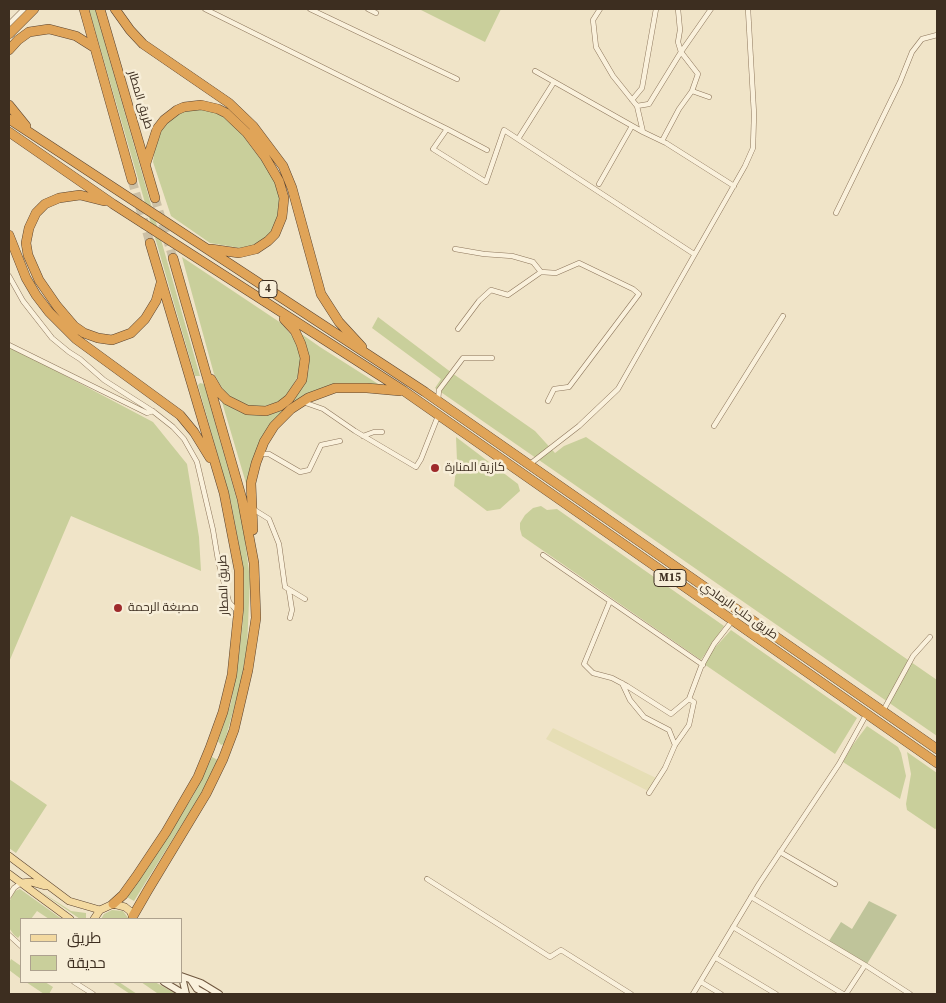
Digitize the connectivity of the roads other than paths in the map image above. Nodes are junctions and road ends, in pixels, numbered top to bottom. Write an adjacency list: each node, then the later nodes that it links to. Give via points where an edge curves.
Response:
1 (24, 9): 15 (street)
2 (34, 9): 16 (highway)
3 (84, 9): 18 (highway)
4 (100, 9): 38 (highway, طريق المطار)
5 (115, 9): 63 (highway, via 143,44 228,103 253,126 283,166 321,294 339,322 369,354)
6 (205, 9): 31 (street)
7 (310, 9): 22 (street)
8 (368, 9): 14 (street)
9 (600, 9): 26 (street, via 593,20 596,47)
10 (656, 9): 26 (street, via 642,88)
11 (678, 9): 20 (street)
12 (711, 9): 20 (street)
13 (748, 9): 41 (street, via 753,148)
14 (376, 13)
15 (9, 24)
16 (9, 34)
17 (937, 35): 44 (street, via 922,39 912,52)
18 (95, 48): 19 (highway, via 76,36 49,29 29,32); 39 (highway)
19 (9, 50)
20 (681, 52): 24 (street, via 698,74); 28 (street, via 649,104)
21 (535, 71): 23 (street)
22 (457, 79)
23 (554, 82): 30 (street); 35 (street)
24 (692, 91): 25 (street); 36 (street, via 678,109)
25 (709, 97)
26 (632, 100): 28 (street)
27 (9, 105): 34 (highway)
28 (637, 106): 33 (street)
29 (9, 119): 34 (highway, 4)
30 (632, 126): 33 (street); 40 (street)
31 (447, 129): 35 (street, via 433,149 486,182 504,130); 37 (street)
32 (9, 132): 43 (highway, 4)
33 (643, 132): 36 (street)
34 (39, 139): 47 (highway, 4)
35 (518, 139): 49 (street)
36 (662, 141): 41 (street)
37 (487, 150)
38 (146, 162): 42 (highway, طريق المطار); 47 (highway, via 157,129 164,120 184,107 201,105 226,113 265,157 279,180 284,198 282,217 275,234 262,246 247,251)
39 (132, 180)
40 (599, 184)
41 (734, 186): 49 (street)
42 (155, 198)
43 (113, 204): 53 (highway, via 88,196 69,196 45,204 36,212 26,243 38,280 74,326 84,333 112,340 131,333 145,319 156,301); 54 (highway, 4)
44 (836, 213)
45 (9, 235): 69 (highway, via 36,295 62,325 180,415)
46 (150, 243): 53 (highway, طريق المطار)
47 (207, 248): 63 (highway, 4)
48 (455, 249): 51 (street, via 512,256 533,262)
49 (694, 254): 76 (street, via 618,389 579,426)
50 (173, 258): 59 (highway)
51 (541, 272): 56 (street, via 508,295 491,290); 65 (street, via 556,273 579,263 639,294 568,387 554,389)
52 (9, 276): 67 (street, via 23,301 52,338 104,380)
53 (161, 282): 61 (highway, طريق المطار)
54 (278, 311): 59 (highway, via 295,331 305,358 302,380 280,406 266,411 247,410 227,400); 62 (highway, 4)
55 (783, 316): 70 (street)
56 (458, 328)
57 (9, 345): 67 (street, via 147,413)
58 (492, 358): 64 (street, via 463,358 439,390)
59 (204, 366): 60 (highway)
60 (207, 378): 61 (highway); 80 (highway, via 242,499)
61 (191, 381): 77 (highway, طريق المطار)
62 (404, 392): 66 (highway, via 336,388); 68 (highway, طريق حلب الرمادي / M15)
63 (425, 392): 64 (highway, 4)
64 (438, 401): 76 (highway, 4)
65 (548, 401)
66 (302, 402): 72 (street, via 323,408); 75 (highway, via 274,426)
67 (153, 411): 73 (street)
68 (438, 416): 72 (street, via 416,467); 86 (highway, طريق حلب الرمادي / M15)
69 (188, 425): 73 (street); 77 (highway)
70 (714, 426)
71 (382, 432): 72 (street)
72 (363, 436)
73 (184, 439): 84 (street, via 197,462 229,602)
74 (340, 442): 75 (street, via 321,446 309,470 300,472 269,454)
75 (260, 454): 78 (highway, via 251,483)
76 (528, 463): 91 (highway, طريق حلب الرمادي / M15)
77 (218, 471): 84 (highway, طريق المطار, via 239,570)
78 (252, 508): 80 (highway); 81 (street, via 269,519 279,544 285,587)
79 (543, 555): 83 (street)
80 (254, 563): 96 (highway, via 256,618 248,670)
81 (289, 591): 82 (street); 85 (street)
82 (305, 599)
83 (610, 601): 88 (street); 89 (street, via 584,664 593,673)
84 (239, 613): 94 (highway, طريق المطار, via 232,675)
85 (290, 618)
86 (732, 621): 88 (street); 92 (highway, طريق حلب الرمادي / M15)
87 (930, 637): 91 (street, via 913,656)
88 (703, 664): 90 (street)
89 (622, 684): 90 (street, via 671,714); 93 (street, via 644,717 669,730)
90 (689, 699): 93 (street, via 694,702 690,725)
91 (883, 711): 95 (highway, طريق حلب الرمادي / M15)
92 (866, 715): 97 (highway, طريق حلب الرمادي / M15); 99 (street, via 839,764)
93 (675, 745): 98 (street)
94 (211, 746): 96 (highway); 108 (highway, طريق المطار, via 198,777 171,824 123,895)
95 (937, 749)
96 (226, 753): 112 (highway)
97 (937, 763)
98 (649, 793)
99 (780, 852): 104 (street); 107 (street)
100 (9, 856): 105 (main road)
101 (9, 874): 103 (main road)
102 (427, 879): 126 (street, via 550,957 560,950)
103 (21, 883): 105 (main road, via 36,883); 106 (street); 110 (main road)
104 (835, 884)
105 (50, 888): 109 (main road, via 74,903)
106 (9, 896)
107 (751, 897): 113 (street); 117 (street)
108 (113, 904): 109 (main road); 112 (main road, via 125,907)
109 (100, 910): 111 (main road)
110 (69, 918)
111 (95, 918)
112 (134, 918)
113 (733, 927): 116 (street); 130 (street)
114 (9, 935): 115 (street)
115 (20, 945)
116 (716, 958): 119 (street); 129 (street)
117 (864, 965): 130 (street); 131 (street)
118 (182, 976): 122 (main road); 124 (main road)
119 (701, 982): 127 (street); 128 (street)
120 (76, 983): 123 (street)
121 (166, 983): 124 (main road)
122 (205, 992): 125 (main road)
123 (92, 994)
124 (185, 994)
125 (219, 994)
126 (631, 994)
127 (693, 994)
128 (721, 994)
129 (776, 994)
130 (844, 994)
131 (910, 994)

